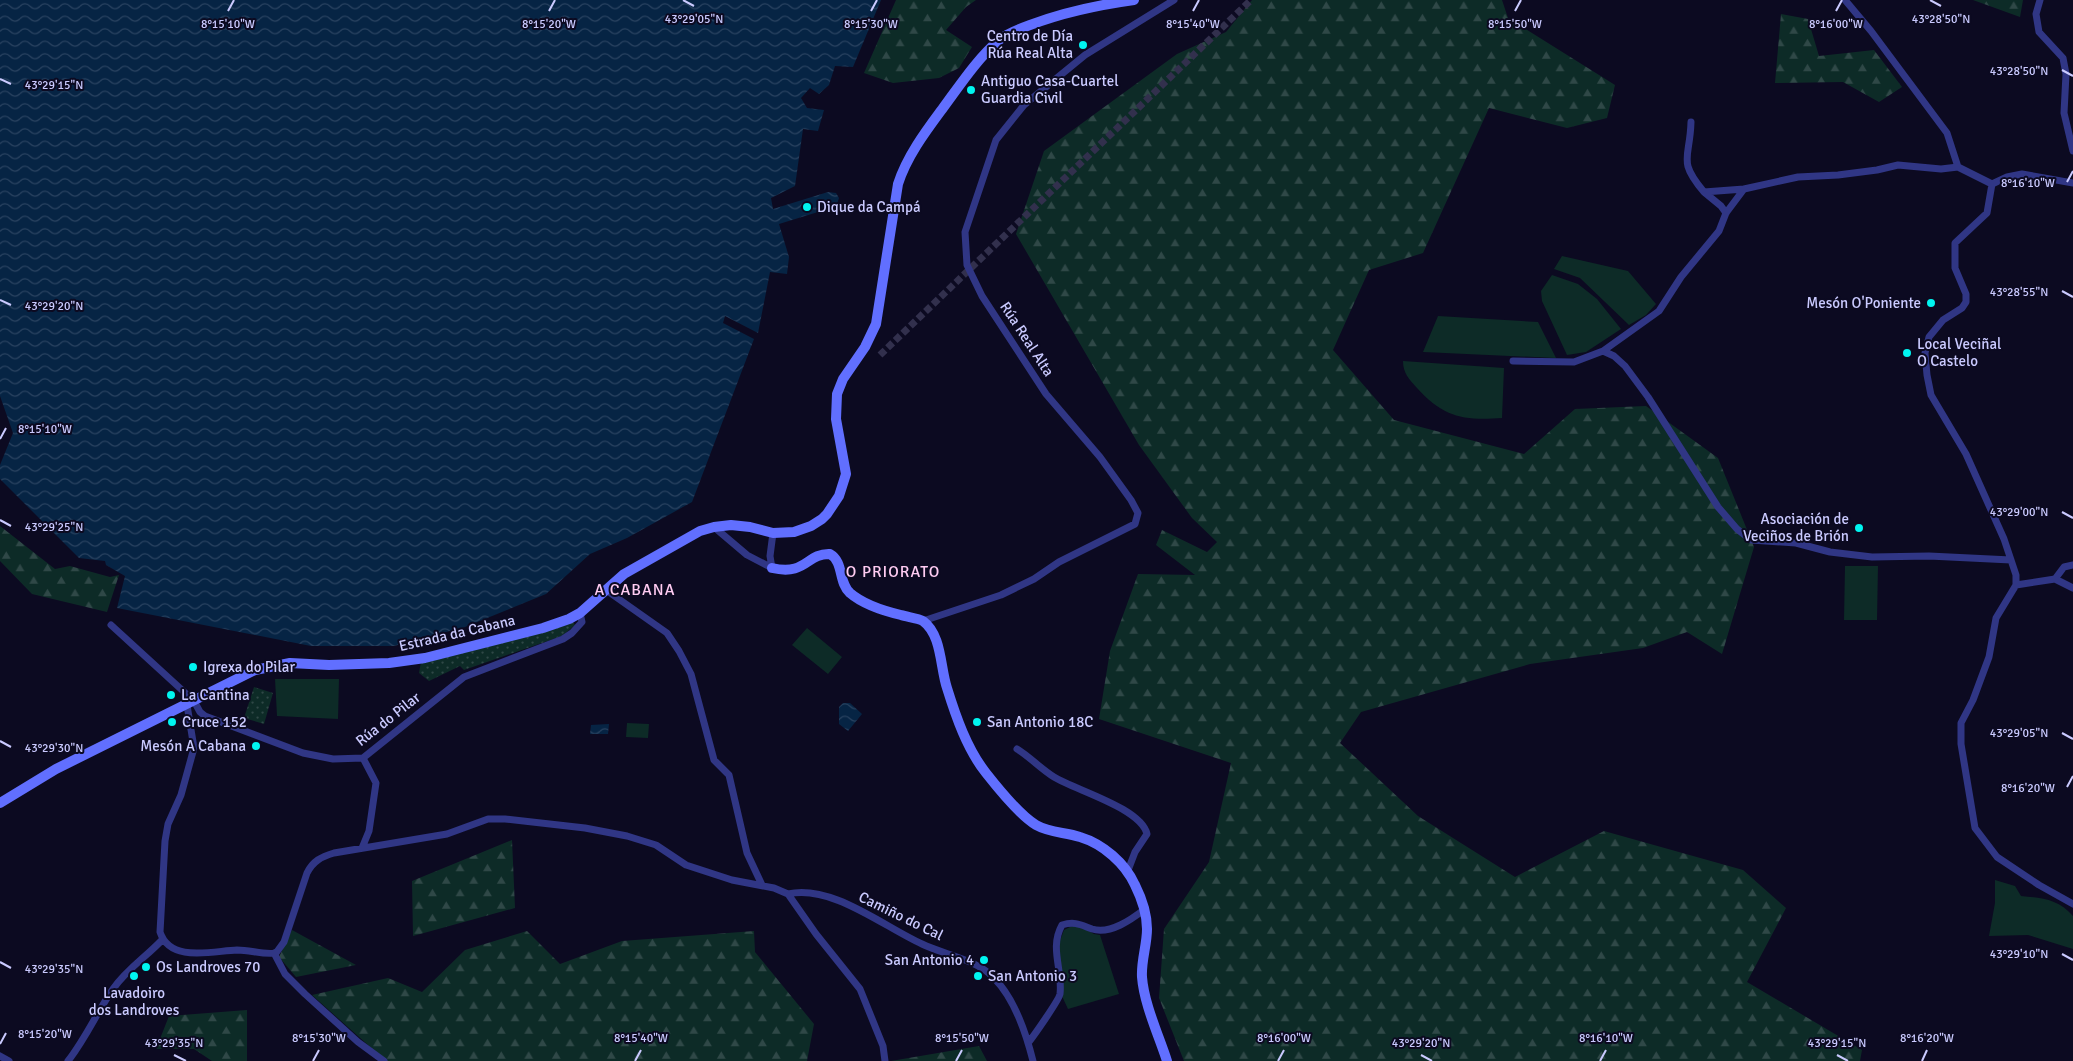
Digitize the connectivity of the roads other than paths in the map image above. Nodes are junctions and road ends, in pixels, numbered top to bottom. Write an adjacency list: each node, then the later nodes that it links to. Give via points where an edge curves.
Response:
1 (1134, 0): 16 (street, Estrada da Cabana, via 1077,9 1000,39 976,65 918,143 898,184 876,324 837,394 836,419 846,468 845,480 833,506 817,522 794,532)
2 (1174, 0): 25 (street, Rúa Real Alta, via 1085,55 1024,105 996,140 965,232 967,265 982,296 1046,394 1100,456 1131,500 1138,513 1135,524 1001,595)
3 (1845, 0): 7 (street, via 1947,133)
4 (2040, 0): 6 (street, via 2036,14 2038,32 2063,58 2066,74 2064,113)
5 (1690, 122): 11 (street, via 1686,161 1691,176)
6 (2073, 151)
7 (1958, 167): 9 (street); 10 (street, via 1941,169 1898,165 1838,176 1798,177)
8 (2073, 183): 9 (street, via 2022,174)
9 (1992, 184): 17 (street, via 1987,213 1955,243 1955,268 1966,302 1943,320 1929,337 1925,353 1931,395 1966,454)
10 (1744, 189): 11 (street); 12 (street)
11 (1704, 192): 12 (street)
12 (1726, 213): 13 (street, via 1718,231 1658,311)
13 (1603, 351): 14 (street, via 1574,362); 17 (street, via 1625,366 1718,507 1751,540 1796,543 1830,552 1872,557)
14 (1513, 361)
15 (714, 527): 16 (street, Estrada da Cabana, via 743,526); 19 (street, via 747,556); 23 (street, Estrada da Cabana, via 692,535 634,568)
16 (773, 533): 19 (street)
17 (2011, 560): 21 (street)
18 (2073, 564): 20 (street, via 2064,567)
19 (772, 568): 25 (street, via 792,570 820,555 830,554 838,563 849,593 880,610)
20 (2055, 579): 21 (street); 22 (street)
21 (2016, 584): 35 (street, via 1996,618 1989,657 1961,723 1961,744 1975,828 1997,857)
22 (2073, 588)
23 (606, 590): 24 (street, Estrada da Cabana); 33 (street, via 667,633 679,651 693,681 714,760 729,775 747,853)
24 (580, 613): 27 (street, Estrada da Cabana, via 544,628 425,658 362,664 270,666 254,670); 29 (street, Rúa do Pilar, via 582,622 572,633 464,677)
25 (923, 621): 32 (street, via 936,638 946,686 957,718 985,773 1031,821 1053,832 1093,842 1107,851)
26 (111, 625): 27 (street, Rúa do Pilar)
27 (190, 703): 29 (street, Rúa do Pilar, via 206,716 303,753 333,759); 30 (street, Estrada da Cabana, via 56,769); 37 (street, via 194,748 165,841)
28 (1017, 749): 32 (street, via 1054,777 1107,800 1143,826 1147,834)
29 (363, 758): 31 (street, via 376,783 369,831)
30 (0, 803)
31 (362, 848): 33 (street, Camiño do Cal, via 447,834 488,819 505,819 627,836 656,845 686,865); 38 (street, Camiño do Cal, via 334,853 312,864 284,942)
32 (1127, 873): 36 (street)
33 (762, 886): 34 (street, Camiño do Cal)
34 (788, 894): 39 (street, Camiño do Cal, via 818,894 838,900 923,945 993,976 1012,1003); 44 (street, via 860,989 883,1046)
35 (2073, 904)
36 (1145, 909): 39 (street, via 1127,922 1104,930 1076,922 1062,925 1056,942 1060,997); 46 (street, via 1147,930 1142,978)
37 (162, 940): 38 (street, via 188,953 239,950); 42 (street, via 135,963 114,988)
38 (274, 953): 43 (street, via 285,974 305,994)
39 (1028, 1043): 45 (street, Camiño do Cal)
40 (0, 1056): 41 (street)
41 (9, 1061)
42 (68, 1061)
43 (384, 1061)
44 (885, 1061)
45 (1033, 1061)
46 (1167, 1061)

